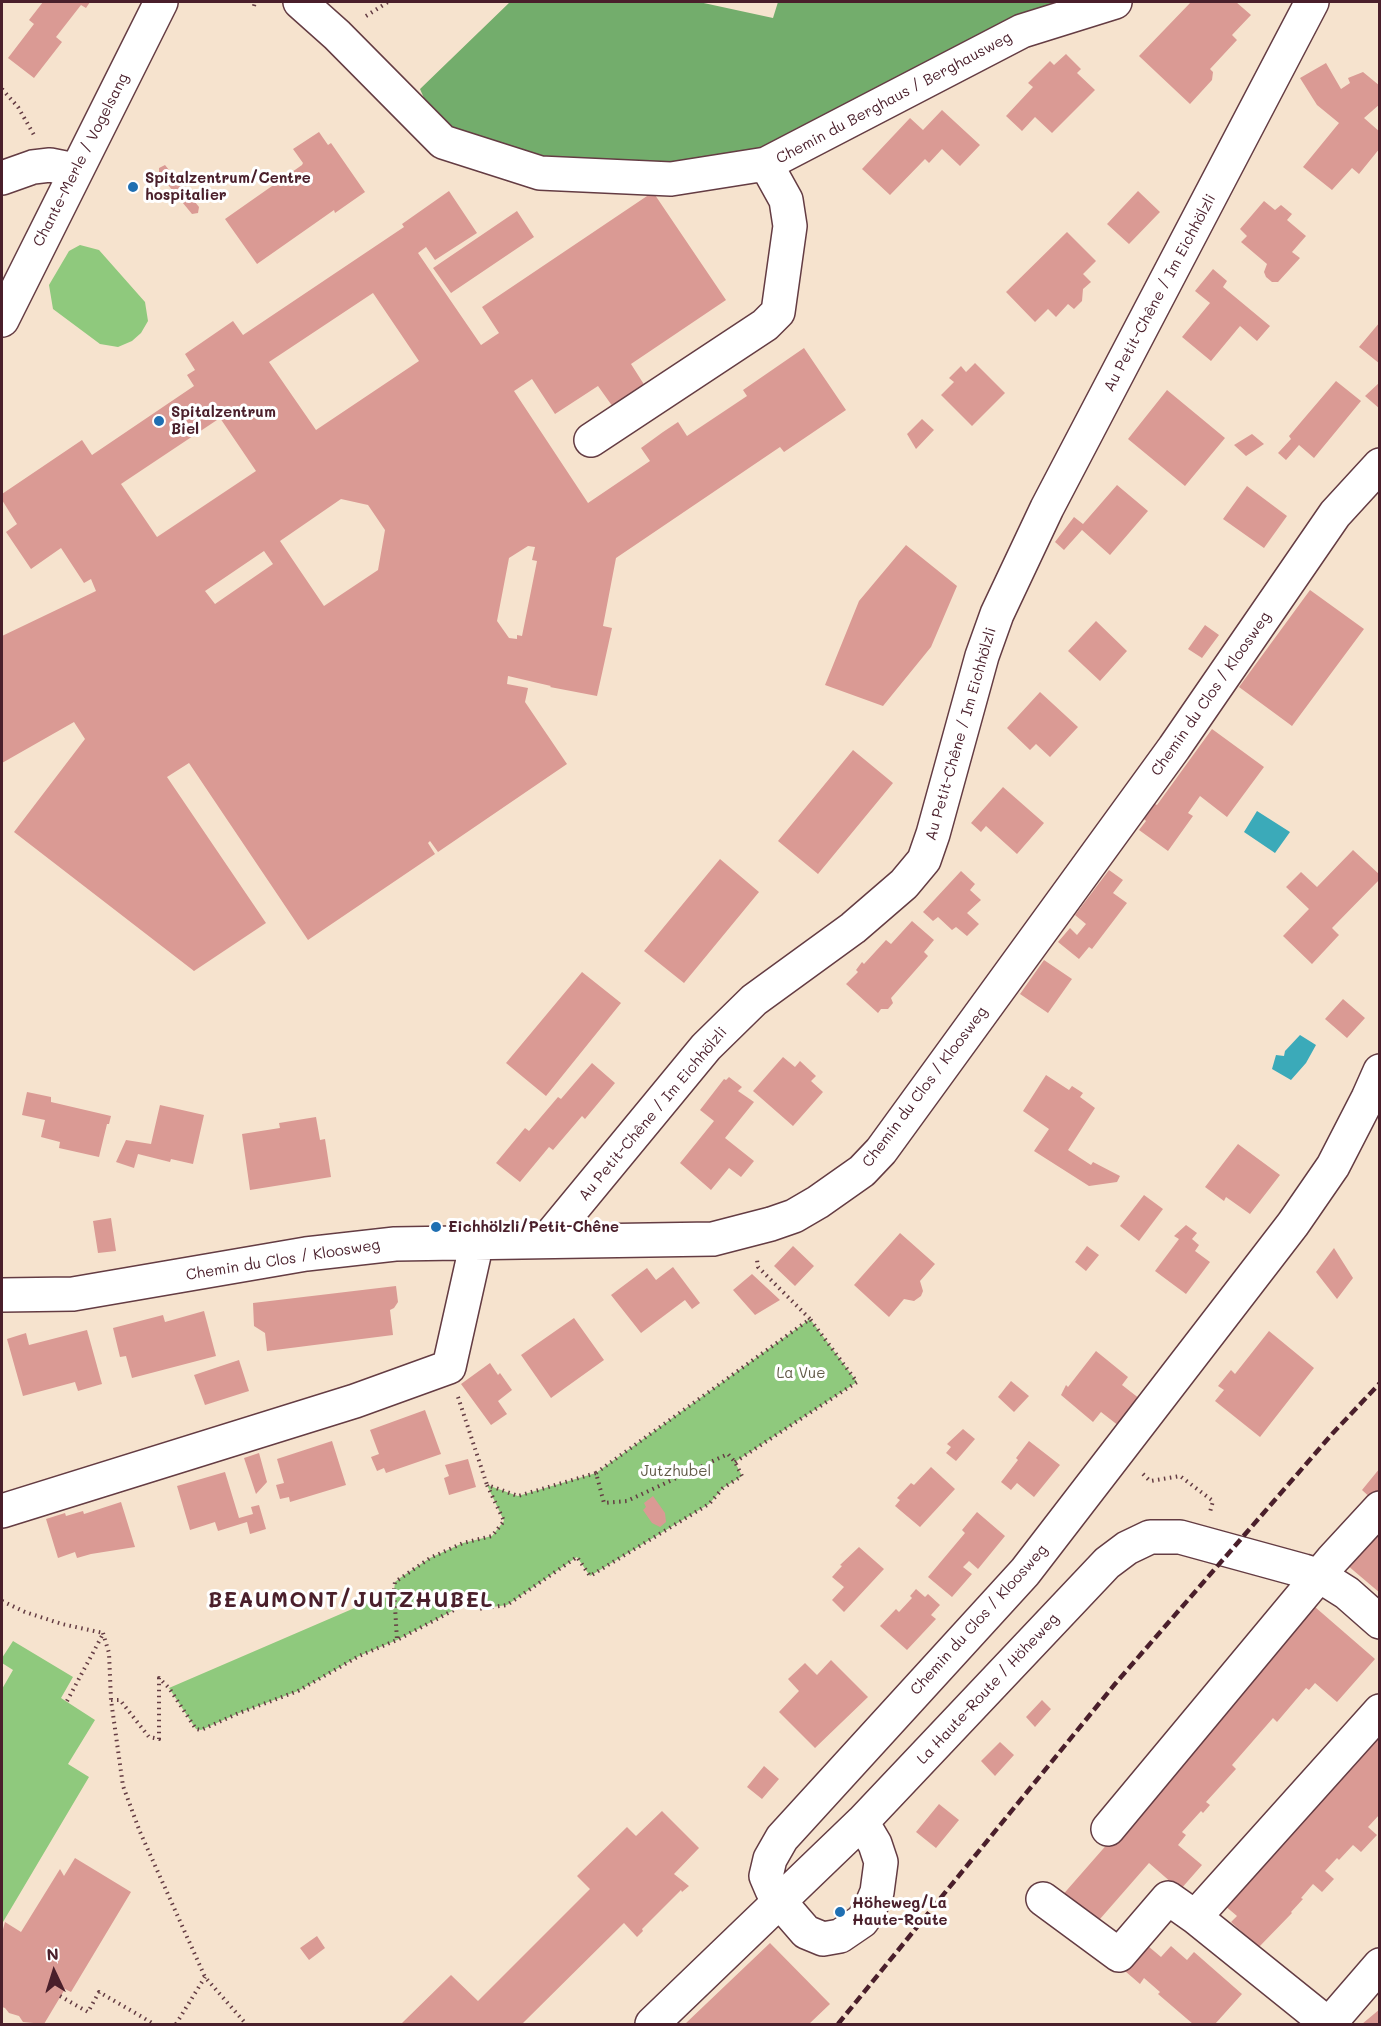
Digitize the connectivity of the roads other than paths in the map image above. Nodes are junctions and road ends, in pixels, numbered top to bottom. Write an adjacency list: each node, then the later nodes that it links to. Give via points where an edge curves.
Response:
1 (161, 2): 6 (street, Chante-Merle / Vogelsang)
2 (300, 2): 5 (street, Chemin du Berghaus / Berghausweg, via 443,142 540,173 670,179)
3 (1115, 2): 5 (street, Chemin du Berghaus / Berghausweg, via 1022,31)
4 (1312, 2): 12 (street, Au Petit-Chêne / Im Eichhölzli, via 1052,498 997,614 924,860 904,884 853,928 754,1000 706,1047)
5 (766, 164): 9 (street, via 786,200 790,226 778,312 765,325)
6 (75, 170): 7 (street, via 50,165); 8 (street, Chante-Merle / Vogelsang)
7 (2, 178)
8 (2, 320)
9 (591, 440)
10 (1380, 465): 12 (street, Chemin du Clos / Kloosweg, via 1335,514 1174,748 881,1151 862,1171 794,1216 713,1239)
11 (1380, 1071): 23 (street, Chemin du Clos / Kloosweg, via 1333,1166 1293,1224 1032,1563 782,1838 766,1876)
12 (546, 1241): 13 (street, Chemin du Clos / Kloosweg)
13 (477, 1242): 14 (street, Chemin du Clos / Kloosweg, via 348,1247 73,1294); 16 (street, via 449,1367 355,1401)
14 (2, 1295)
15 (1380, 1508): 17 (street)
16 (2, 1511)
17 (1320, 1576): 18 (street, La Haute-Route / Höheweg); 20 (street, La Haute-Route / Höheweg, via 1180,1537 1150,1537 1127,1548 1107,1563); 21 (street)
18 (1380, 1622)
19 (1380, 1710): 24 (street)
20 (862, 1822): 23 (street, La Haute-Route / Höheweg); 23 (street, Chemin du Clos / Kloosweg, via 881,1862 877,1892 862,1921 840,1936 823,1938 806,1932)
21 (1108, 1829)
22 (1043, 1899): 24 (street, via 1119,1955 1168,1898)
23 (780, 1902): 26 (street, La Haute-Route / Höheweg)
24 (1195, 1917): 27 (street)
25 (1380, 1965): 27 (street)
26 (652, 2025)
27 (1329, 2025)

